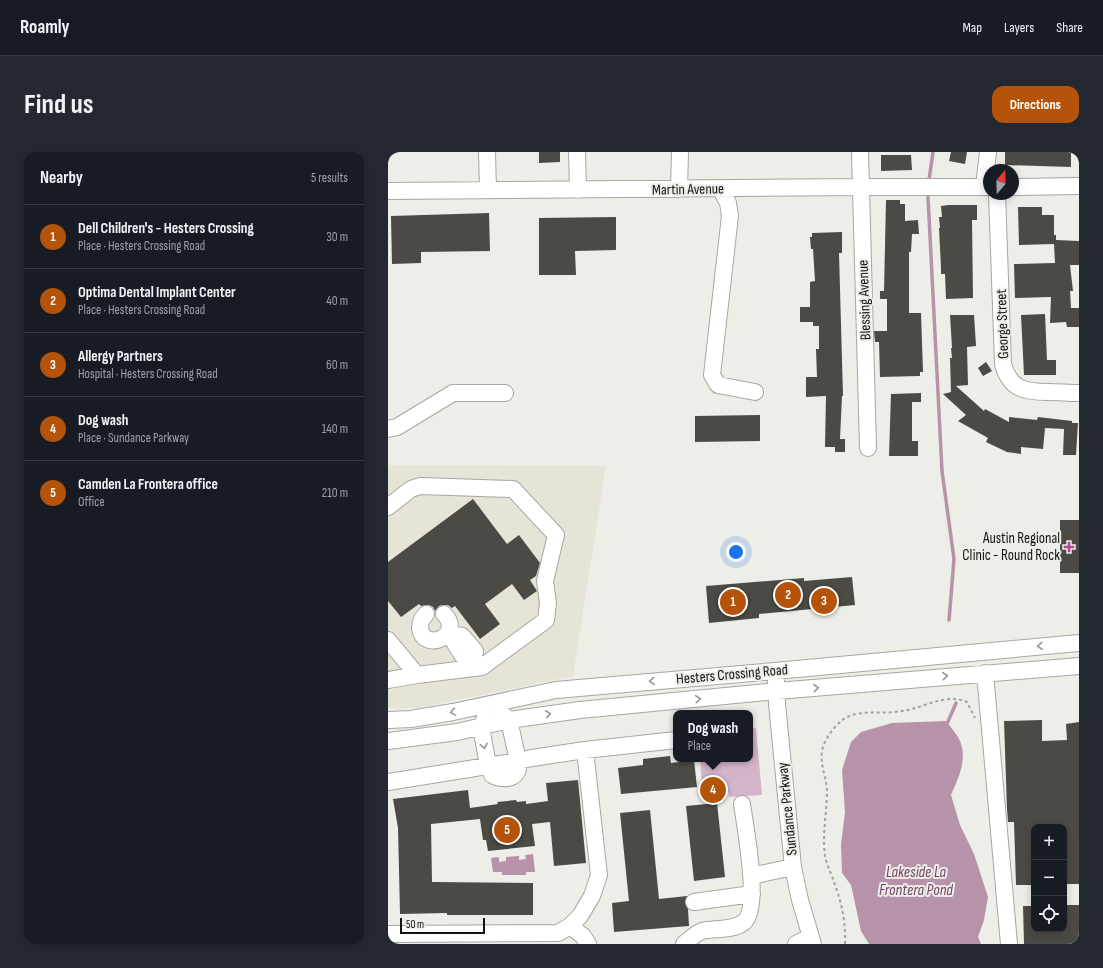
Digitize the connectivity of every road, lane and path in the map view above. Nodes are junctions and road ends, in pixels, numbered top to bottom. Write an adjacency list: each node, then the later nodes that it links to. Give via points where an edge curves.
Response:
1 (487, 152): 13 (street)
2 (577, 152): 14 (street)
3 (680, 152): 11 (street)
4 (860, 152): 8 (street, Blessing Avenue)
5 (988, 152): 6 (street, George Street)
6 (989, 164)
7 (1079, 186): 9 (street)
8 (861, 187): 10 (street, Martin Avenue); 12 (street, Martin Avenue); 21 (street, Blessing Avenue)
9 (1019, 187)
10 (720, 188): 11 (street, Martin Avenue); 17 (street, via 728,203 730,216 712,374 718,384)
11 (679, 189): 14 (street, Martin Avenue)
12 (983, 189)
13 (488, 190): 14 (street, Martin Avenue); 15 (street, Martin Avenue)
14 (578, 190)
15 (388, 191)
16 (991, 200): 19 (street, George Street, via 1002,364 1005,373 1010,381 1027,391)
17 (755, 392)
18 (505, 393): 20 (street, via 454,393 397,427)
19 (1079, 393)
20 (388, 429)
21 (868, 448)
22 (388, 507): 28 (street, via 411,489 420,486 513,489 556,535 545,580 548,603 546,620)
23 (426, 614): 25 (street, via 420,621 420,626 428,639 442,639)
24 (444, 614): 25 (street)
25 (452, 633): 28 (street, via 462,636 475,651)
26 (388, 640): 32 (street)
27 (1079, 642): 30 (street, Hesters Crossing Road, one-way to 30)
28 (477, 663): 32 (street)
29 (1079, 666): 31 (street, Hesters Crossing Road)
30 (775, 671): 34 (street, Sundance Parkway); 35 (street, Hesters Crossing Road, one-way to 35, via 556,690)
31 (985, 673): 34 (street, Hesters Crossing Road, one-way to 31); 59 (street)
32 (417, 676): 33 (street)
33 (388, 680)
34 (777, 691): 37 (street, Hesters Crossing Road, one-way to 34, via 580,710); 48 (street, Sundance Parkway)
35 (491, 704): 36 (street, Hesters Crossing Road, one-way to 36, via 453,712); 37 (street); 39 (street); 40 (street, via 482,716 472,721 424,729)
36 (388, 720)
37 (510, 720): 39 (street, Hesters Crossing Road); 44 (street)
38 (977, 724): 58 (path, via 967,702 951,698 910,710 856,714 842,721 829,734 822,750 822,765 826,776 824,835 827,862 846,930)
39 (481, 727): 40 (street, Hesters Crossing Road); 45 (street, one-way to 45)
40 (413, 738): 42 (street, Hesters Crossing Road)
41 (673, 740): 43 (street)
42 (388, 741)
43 (586, 750): 44 (street); 52 (street, via 599,875 592,896 580,916)
44 (518, 761): 45 (street)
45 (488, 765): 46 (street)
46 (388, 782)
47 (742, 804): 49 (street)
48 (793, 867): 49 (street); 54 (street, Sundance Parkway)
49 (751, 876): 50 (street)
50 (752, 894): 51 (street); 56 (street, via 749,913 744,922 730,928 700,932)
51 (694, 902)
52 (570, 926): 53 (street, via 558,933); 55 (street, via 583,936)
53 (388, 934)
54 (811, 941): 57 (street)
55 (588, 944)
56 (684, 944)
57 (796, 944)
58 (845, 944)
59 (1009, 944)

